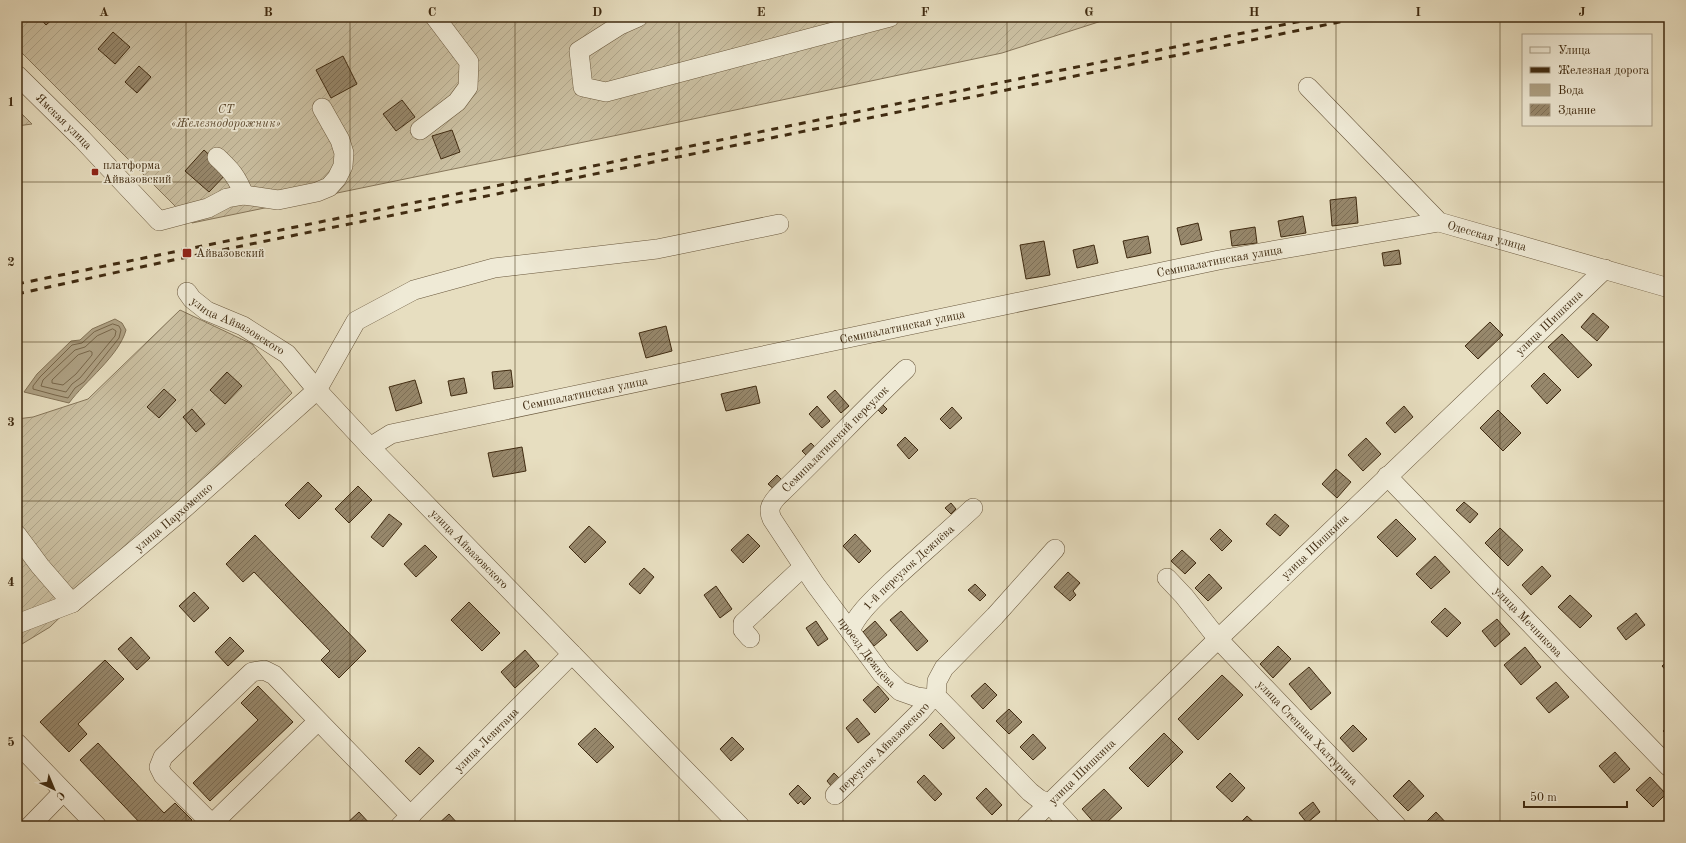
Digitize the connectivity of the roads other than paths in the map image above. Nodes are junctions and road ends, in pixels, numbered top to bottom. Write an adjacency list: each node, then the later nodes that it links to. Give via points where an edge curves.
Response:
1 (435, 17): 7 (street, via 469,62 468,87 457,102)
2 (638, 17): 3 (street, via 620,25 579,51 583,87 606,92)
3 (890, 17)
4 (17, 75): 9 (street, Ямская улица, via 159,221 208,208 227,198)
5 (1308, 87): 10 (street, Одесская улица)
6 (322, 108): 9 (street, via 340,140 344,153 343,166 337,178 328,187 317,192 278,200)
7 (420, 130)
8 (217, 157): 9 (street, via 237,179)
9 (244, 195)
10 (1439, 222): 12 (street, Одесская улица); 17 (street, Семипалатинская улица, via 1219,260 391,434)
11 (779, 224): 16 (street, улица Пархоменко, via 657,249 494,268 414,290 356,321)
12 (1605, 269): 13 (street, Одесская улица); 18 (street, улица Шишкина)
13 (1669, 288)
14 (187, 292): 16 (street, улица Айвазовского, via 192,300 207,311 243,326 287,354)
15 (906, 369): 20 (street, Семипалатинский переулок, via 777,497)
16 (317, 390): 17 (street, улица Айвазовского); 25 (street, улица Пархоменко, via 179,513)
17 (370, 447): 30 (street, улица Айвазовского)
18 (1388, 476): 29 (street, улица Шишкина); 34 (street, улица Мечникова)
19 (973, 508): 27 (street, 1-й переулок Дежнёва, via 876,597 854,621)
20 (769, 512): 23 (street, проезд Дежнёва)
21 (17, 535): 25 (street)
22 (1055, 549): 31 (street, via 944,668 937,680)
23 (803, 567): 27 (street, проезд Дежнёва); 28 (street, via 743,623 743,630)
24 (1167, 578): 29 (street, улица Степана Халтурина)
25 (72, 603): 26 (street, улица Пархоменко)
26 (17, 624)
27 (850, 631): 31 (street, проезд Дежнёва, via 882,674 900,691 917,698)
28 (750, 638)
29 (1218, 639): 37 (street, улица Шишкина); 45 (street, улица Степана Халтурина)
30 (572, 654): 38 (street, улица Левитана); 42 (street, улица Айвазовского)
31 (934, 699): 36 (street, переулок Айвазовского); 37 (street, via 940,700 1030,792)
32 (317, 722): 38 (street); 39 (street); 39 (street, via 274,676 264,670 252,672 163,757 159,767 163,775)
33 (17, 743): 35 (street)
34 (1669, 767)
35 (63, 792): 40 (street); 41 (street)
36 (835, 795)
37 (1050, 804): 43 (street, улица Шишкина); 44 (street)
38 (406, 821)
39 (211, 825)
40 (30, 826)
41 (97, 826)
42 (740, 826)
43 (1026, 826)
44 (1070, 826)
45 (1397, 826)

